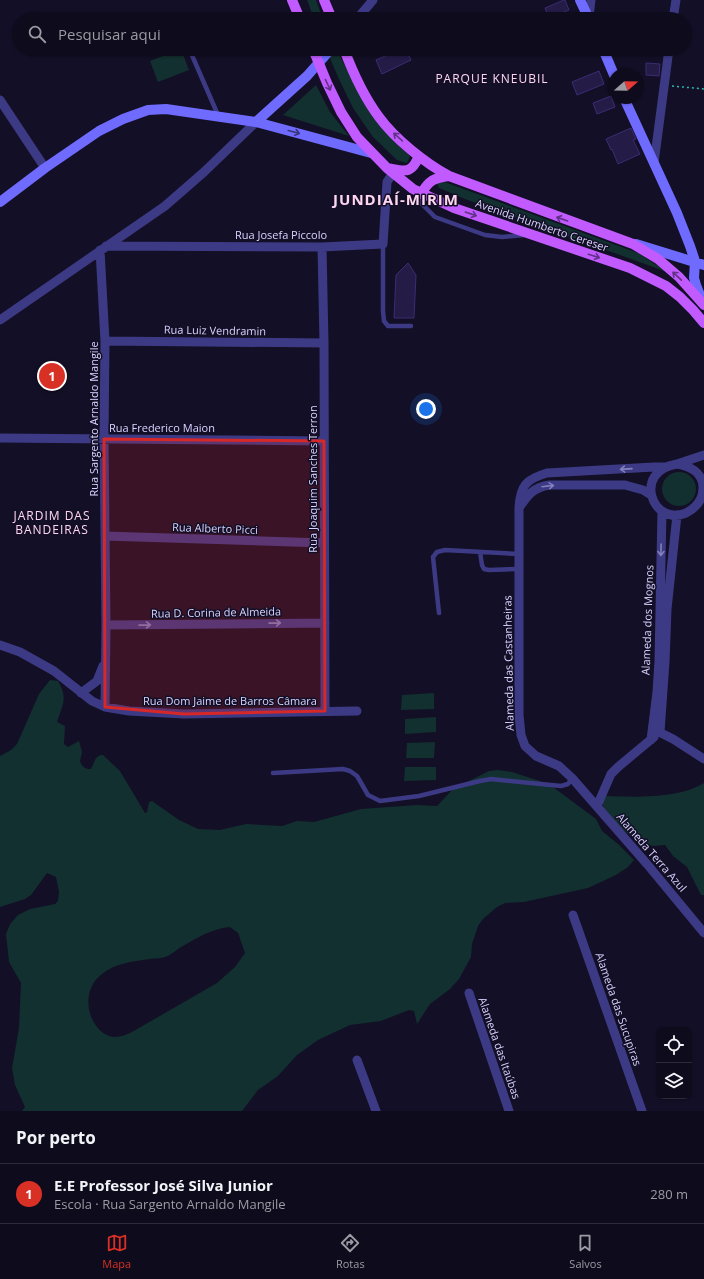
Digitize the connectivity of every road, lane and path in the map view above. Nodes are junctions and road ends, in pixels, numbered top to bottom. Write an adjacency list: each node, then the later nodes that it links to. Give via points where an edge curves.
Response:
1 (292, 0): 7 (main road)
2 (324, 0): 8 (main road)
3 (373, 0): 9 (street)
4 (580, 0): 10 (main road)
5 (591, 0): 11 (street)
6 (676, 0): 12 (street)
7 (297, 12)
8 (329, 12)
9 (363, 12)
10 (586, 12)
11 (590, 12)
12 (674, 12)
13 (192, 56): 25 (lane)
14 (316, 56): 19 (main road, Avenida Humberto Cereser)
15 (324, 56): 19 (main road)
16 (347, 56): 28 (main road, Avenida Humberto Cereser, one-way to 16, via 379,118 366,98)
17 (606, 56): 20 (main road)
18 (668, 56): 21 (street)
19 (318, 62): 26 (main road); 27 (main road, Avenida Humberto Cereser, one-way to 27, via 341,112)
20 (611, 68)
21 (664, 85): 22 (path); 29 (street)
22 (704, 88)
23 (0, 100): 30 (street)
24 (627, 104): 29 (main road)
25 (218, 117): 26 (main road); 30 (main road, via 166,109 148,110 99,131)
26 (256, 122): 27 (main road, one-way to 27); 39 (street, via 165,206)
27 (371, 153): 31 (main road, Avenida Humberto Cereser)
28 (419, 156): 31 (main road, via 410,169); 32 (main road, Avenida Humberto Cereser)
29 (654, 163): 40 (main road)
30 (45, 168): 34 (main road)
31 (390, 171): 33 (main road, Avenida Humberto Cereser); 36 (street)
32 (449, 176): 33 (main road, via 436,178); 37 (main road, Avenida Humberto Cereser, one-way to 32)
33 (417, 191): 35 (main road, Avenida Humberto Cereser, one-way to 35, via 454,208); 35 (lane, via 422,204 435,216 485,235 502,237)
34 (0, 202)
35 (529, 234): 43 (main road, Avenida Humberto Cereser, one-way to 43, via 630,268 655,280 680,297)
36 (383, 244): 38 (street, Rua Josefa Piccolo); 44 (lane, via 384,321 388,326)
37 (632, 244): 40 (main road); 41 (main road, Avenida Humberto Cereser, one-way to 37, via 679,277 658,259)
38 (322, 247): 39 (street, Rua Josefa Piccolo); 46 (street, Rua Joaquim Sanches Terron)
39 (103, 248): 42 (street); 45 (street, Rua Sargento Arnaldo Mangile)
40 (700, 263): 41 (main road, via 694,278)
41 (704, 305)
42 (0, 320)
43 (704, 323)
44 (411, 326)
45 (105, 341): 46 (street, Rua Luiz Vendramin); 48 (street, Rua Sargento Arnaldo Mangile)
46 (324, 343): 49 (street, Rua Joaquim Sanches Terron)
47 (0, 438): 48 (street, Rua Frederico Maion)
48 (104, 439): 49 (street, Rua Frederico Maion); 59 (street, Rua Sargento Arnaldo Mangile)
49 (324, 440): 60 (street, Rua Joaquim Sanches Terron)
50 (704, 455): 51 (street)
51 (677, 464): 52 (street); 53 (street)
52 (665, 467): 54 (street, via 653,479); 56 (street, Alameda das Castanheiras, one-way to 56, via 547,473 526,484 521,491)
53 (702, 474): 55 (street)
54 (651, 495): 56 (street, one-way to 54, via 530,493 549,485 625,485); 57 (street)
55 (701, 503): 58 (street, via 688,512)
56 (519, 508): 62 (street, Alameda das Castanheiras)
57 (662, 511): 58 (street, via 671,516); 73 (street, Alameda dos Mognos, one-way to 73)
58 (677, 515): 73 (street, Alameda dos Mognos, via 667,609 665,662)
59 (105, 536): 60 (street, Rua Alberto Picci); 66 (street, Rua Sargento Arnaldo Mangile)
60 (324, 543): 65 (street, Rua Joaquim Sanches Terron)
61 (480, 552): 62 (lane); 63 (lane, via 484,569); 64 (lane, via 445,550 437,552 433,557)
62 (519, 554): 63 (street, Alameda das Castanheiras)
63 (519, 569): 76 (street, Alameda das Castanheiras, via 520,735 529,751 559,766)
64 (439, 613)
65 (325, 623): 66 (street, Rua D. Corina de Almeida, one-way to 65); 71 (street, Rua Joaquim Sanches Terron)
66 (106, 625): 68 (street, Rua Sargento Arnaldo Mangile)
67 (0, 645): 69 (street, Rua Dom Jaime de Barros Câmara, via 20,652 54,671)
68 (105, 659): 69 (street, via 97,681); 70 (street, Rua Sargento Arnaldo Mangile)
69 (81, 693): 70 (street, Rua Dom Jaime de Barros Câmara)
70 (105, 707): 71 (street, Rua Dom Jaime de Barros Câmara, via 184,714)
71 (325, 711): 72 (street, Rua Dom Jaime de Barros Câmara)
72 (357, 711)
73 (656, 730): 74 (street); 77 (street, via 651,740 611,774)
74 (704, 759)
75 (273, 773): 76 (lane, via 342,769 350,771 357,776 368,795 380,801 419,796 491,779 561,786 568,784)
76 (572, 778): 77 (street, Alameda das Castanheiras)
77 (597, 806): 79 (street, Alameda Terra Azul)
78 (573, 915): 84 (street, Alameda das Sucupiras)
79 (704, 933)
80 (469, 993): 83 (street, Alameda das Itaúbas)
81 (357, 1060): 82 (street)
82 (376, 1111)
83 (510, 1111)
84 (642, 1111)

